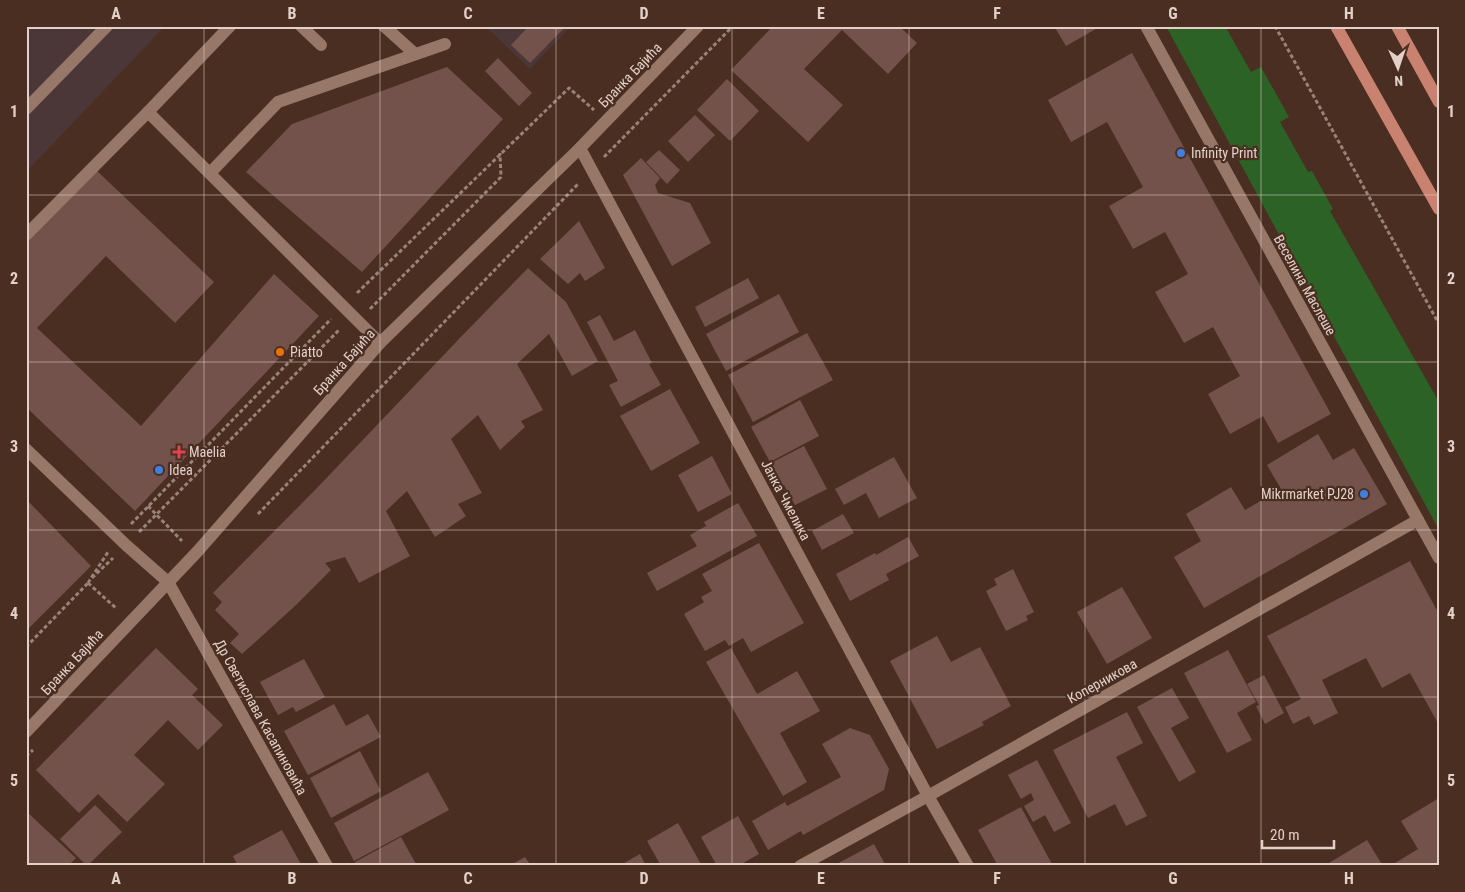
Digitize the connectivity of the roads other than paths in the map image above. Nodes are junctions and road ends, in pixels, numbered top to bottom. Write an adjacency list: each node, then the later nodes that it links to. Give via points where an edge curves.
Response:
1 (107, 26): 13 (street)
2 (230, 26): 14 (street)
3 (300, 26): 10 (street)
4 (384, 26): 11 (street)
5 (698, 26): 15 (street, Бранка Бајића)
6 (1146, 26): 21 (street, Веселина Маслеше)
7 (1336, 26): 17 (main road)
8 (1397, 26): 12 (main road)
9 (445, 44): 11 (street)
10 (320, 45)
11 (415, 54): 16 (street, via 278,102)
12 (1439, 102)
13 (26, 109)
14 (148, 112): 16 (street); 18 (street)
15 (580, 148): 19 (street, Бранка Бајића); 25 (street, Јанка Чмелика)
16 (210, 174): 19 (street)
17 (1439, 209)
18 (26, 235)
19 (380, 344): 23 (street, Бранка Бајића)
20 (26, 449): 23 (street, Др Светислава Касапиновића)
21 (1418, 520): 22 (street, Веселина Маслеше); 25 (street, Коперникова)
22 (1439, 558)
23 (168, 582): 24 (street, Бранка Бајића); 26 (street, Др Светислава Касапиновића)
24 (26, 732)
25 (928, 796): 27 (street, Коперникова); 28 (street, Јанка Чмелика)
26 (327, 866)
27 (800, 866)
28 (968, 866)

